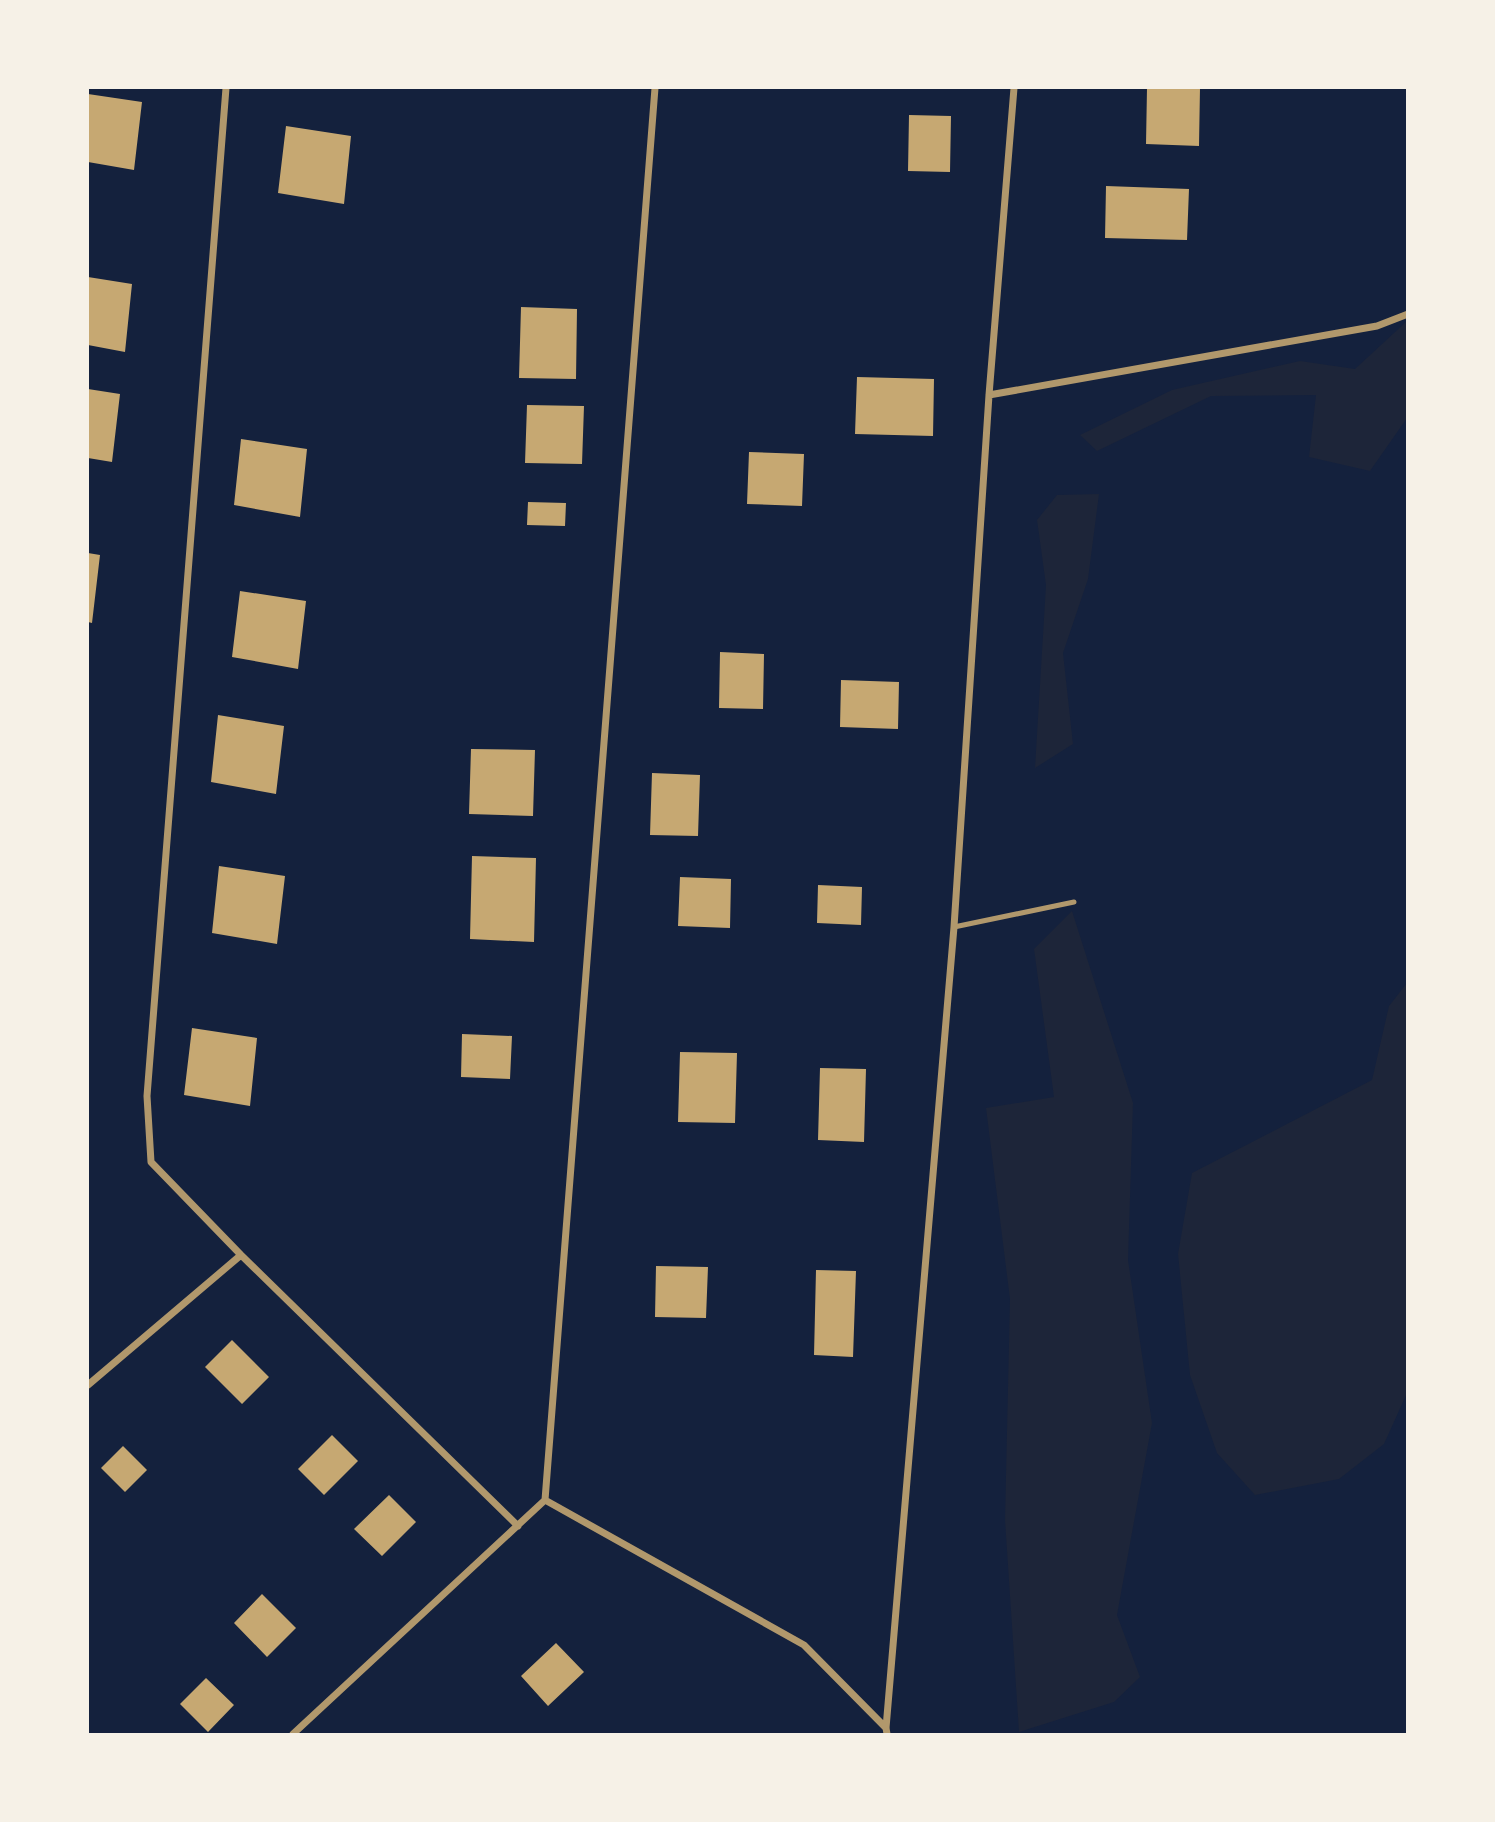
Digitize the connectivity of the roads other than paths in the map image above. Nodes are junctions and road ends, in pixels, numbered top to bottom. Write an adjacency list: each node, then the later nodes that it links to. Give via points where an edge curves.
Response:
1 (226, 88): 8 (street, via 148,1096 151,1162)
2 (654, 88): 10 (street)
3 (1014, 88): 5 (street)
4 (1408, 314): 5 (street, via 1377,326)
5 (989, 396): 7 (street)
6 (1074, 902): 7 (lane)
7 (954, 927): 12 (street)
8 (241, 1255): 9 (street); 11 (street)
9 (88, 1385)
10 (545, 1500): 11 (street); 12 (street, via 804,1645)
11 (518, 1526): 13 (street)
12 (887, 1731)
13 (293, 1734)

